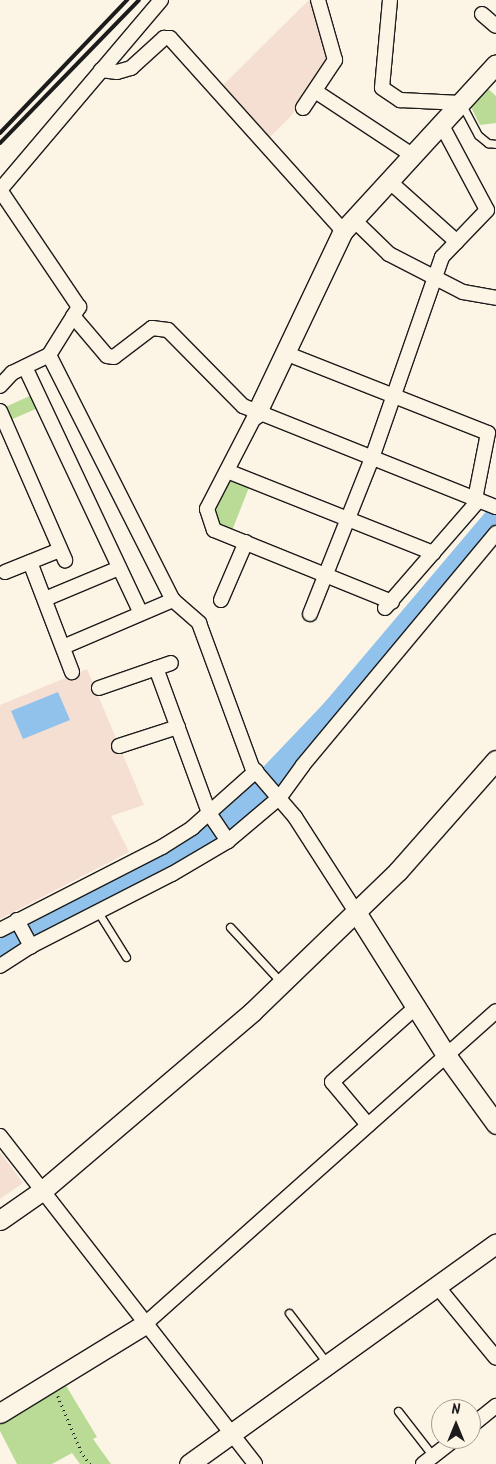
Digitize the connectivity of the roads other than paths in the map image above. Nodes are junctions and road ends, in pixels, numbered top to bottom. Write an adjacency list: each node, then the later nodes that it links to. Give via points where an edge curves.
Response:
1 (161, 0): 7 (street)
2 (318, 0): 8 (street, via 334,60)
3 (390, 0): 9 (street, via 382,88 400,100)
4 (482, 14): 5 (street)
5 (496, 26)
6 (496, 64): 9 (street)
7 (101, 70): 15 (street); 16 (street, via 117,72 131,68 164,38 170,38)
8 (315, 91): 10 (street); 13 (street)
9 (461, 103): 11 (street); 12 (lane, via 478,135 488,143)
10 (304, 108)
11 (441, 124): 13 (street); 17 (street, via 487,210)
12 (496, 144)
13 (412, 155): 14 (street)
14 (389, 181): 16 (street); 17 (street)
15 (0, 190): 20 (street, via 79,307)
16 (348, 225): 18 (street, via 388,254); 21 (street)
17 (457, 242): 18 (street, via 442,257)
18 (434, 278): 19 (street, via 463,292); 25 (street)
19 (496, 298)
20 (73, 316): 22 (street); 27 (street, via 107,356 114,357 152,328 168,330 243,406)
21 (285, 353): 25 (street); 27 (street)
22 (49, 355): 23 (street); 41 (street)
23 (25, 367): 24 (street, via 12,373); 37 (street)
24 (0, 386)
25 (394, 396): 28 (street); 30 (street, via 488,433)
26 (0, 411): 36 (street, via 63,555)
27 (256, 414): 28 (street); 29 (street)
28 (372, 458): 30 (street); 32 (street)
29 (227, 471): 32 (street); 34 (street, via 207,509 214,530)
30 (477, 499): 31 (street); 35 (street)
31 (496, 507)
32 (348, 517): 35 (street); 39 (street)
33 (496, 533): 54 (street)
34 (246, 542): 39 (street); 42 (street)
35 (433, 553): 39 (street, via 388,605)
36 (30, 562): 38 (street); 40 (street)
37 (119, 568): 40 (street); 43 (street)
38 (5, 572)
39 (325, 573): 44 (street)
40 (45, 599): 45 (street)
41 (173, 600): 43 (street); 53 (street, via 199,623 205,634)
42 (222, 600)
43 (141, 613): 45 (street)
44 (310, 614)
45 (63, 647): 48 (street)
46 (171, 663): 47 (street)
47 (156, 668): 49 (street); 50 (street)
48 (72, 672)
49 (99, 688)
50 (178, 727): 51 (street); 55 (street)
51 (119, 746)
52 (496, 760): 58 (street, via 398,871)
53 (258, 773): 54 (street); 55 (street)
54 (276, 792): 56 (street); 58 (street)
55 (209, 814): 56 (street); 59 (street, via 162,847)
56 (228, 841): 57 (street)
57 (98, 912): 62 (street); 63 (lane)
58 (356, 912): 65 (street); 66 (street)
59 (17, 920): 61 (street); 62 (street)
60 (230, 927): 65 (lane)
61 (0, 930)
62 (31, 946): 64 (street)
63 (126, 957)
64 (0, 966)
65 (282, 983): 72 (street)
66 (416, 1007): 68 (street); 70 (street, via 332,1082)
67 (496, 1011): 68 (street)
68 (446, 1055): 69 (street); 70 (street)
69 (496, 1124)
70 (368, 1125): 77 (street)
71 (0, 1136): 72 (street)
72 (43, 1190): 73 (street); 77 (street)
73 (0, 1220)
74 (496, 1243): 75 (street)
75 (436, 1285): 78 (street); 79 (street)
76 (289, 1313): 79 (lane)
77 (145, 1324): 82 (street); 84 (street)
78 (496, 1358)
79 (328, 1363): 84 (street)
80 (496, 1406): 83 (street)
81 (398, 1411): 86 (lane)
82 (0, 1413)
83 (481, 1418)
84 (230, 1433): 87 (street); 88 (street)
85 (442, 1449): 86 (street)
86 (428, 1460)
87 (189, 1464)
88 (255, 1464)

